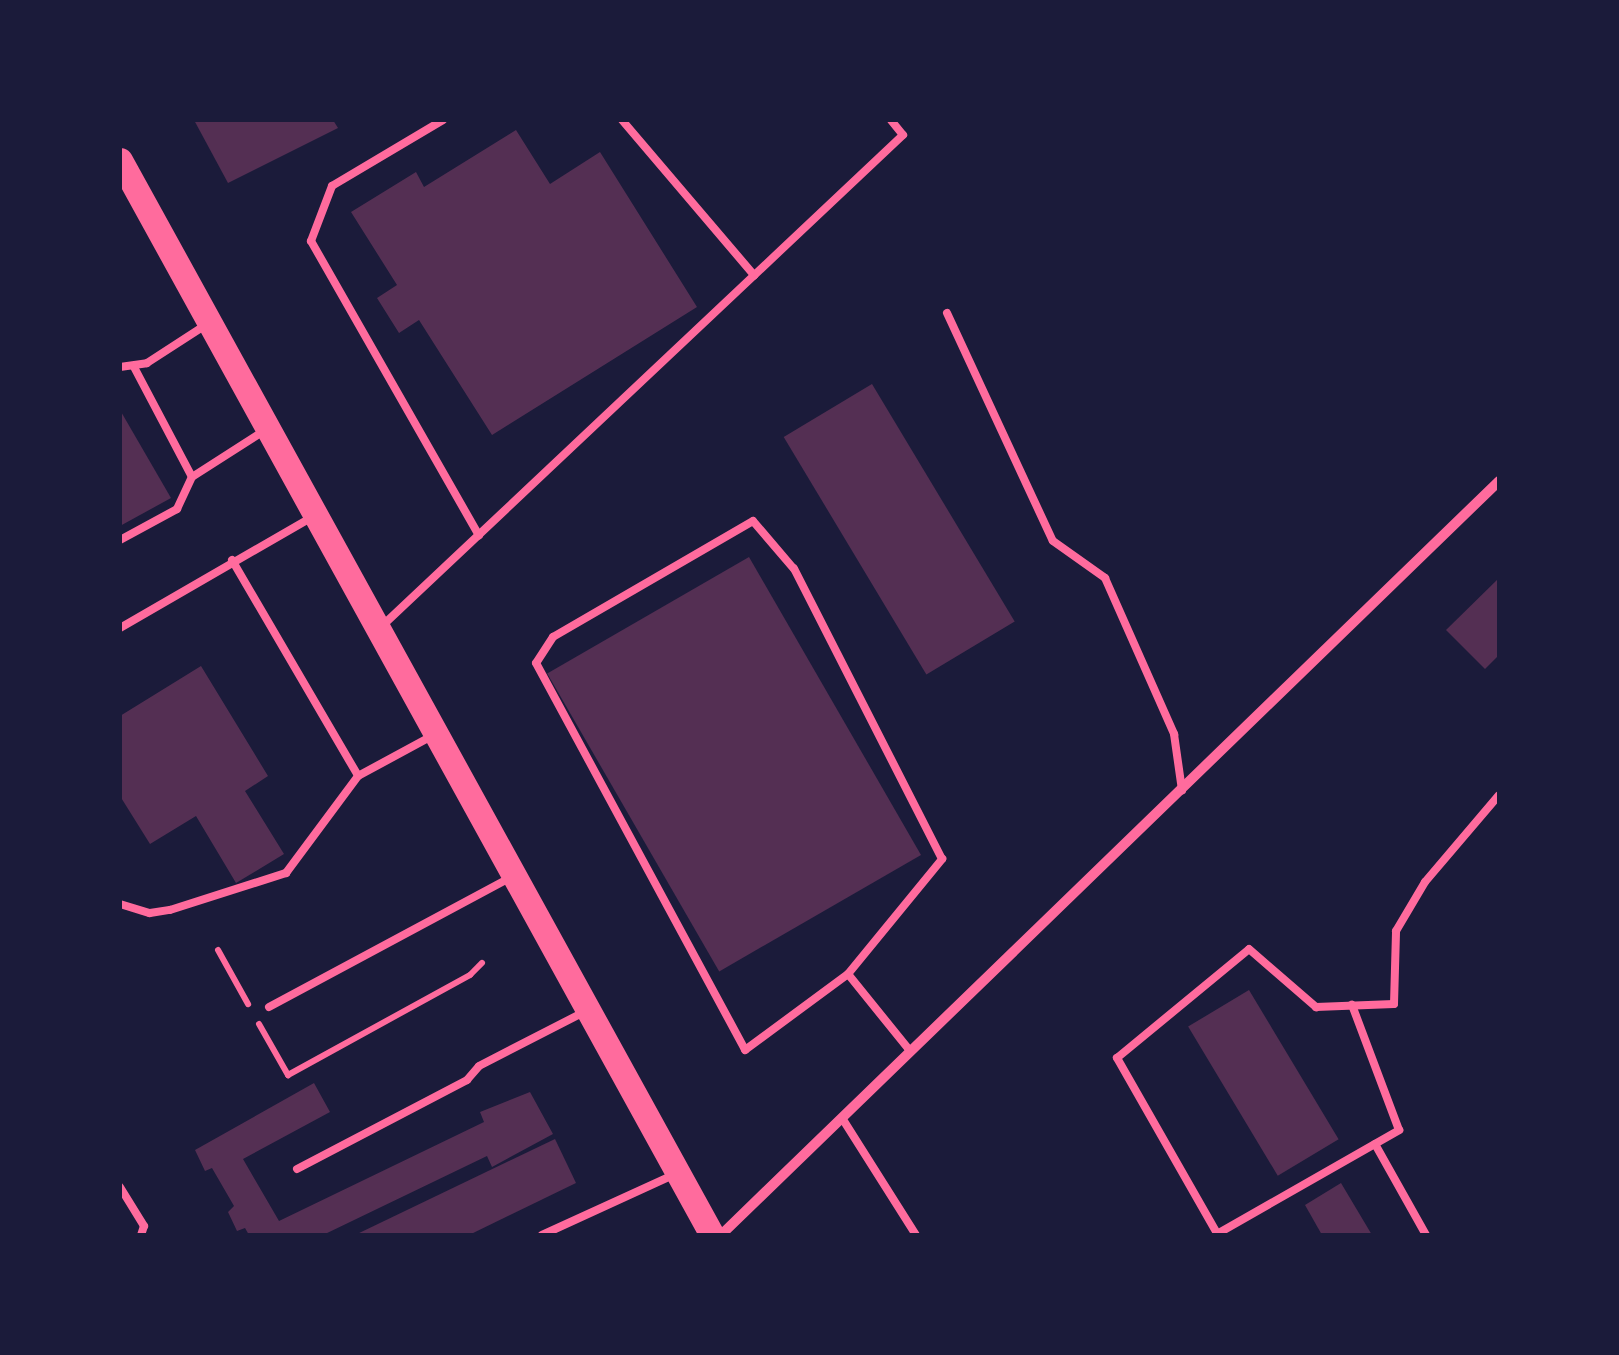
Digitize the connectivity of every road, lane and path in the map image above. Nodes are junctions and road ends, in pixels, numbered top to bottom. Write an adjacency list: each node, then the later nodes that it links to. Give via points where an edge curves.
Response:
1 (443, 120): 14 (lane, via 332,186 311,241)
2 (622, 120): 5 (lane)
3 (891, 120): 5 (lane, via 903,135)
4 (120, 160): 7 (main road)
5 (754, 275): 14 (lane)
6 (947, 312): 21 (lane, via 1053,540 1106,578 1174,734)
7 (210, 322): 9 (lane); 10 (main road)
8 (120, 367): 9 (lane)
9 (134, 368): 11 (lane)
10 (268, 428): 11 (lane); 13 (main road)
11 (192, 476): 15 (lane, via 177,509)
12 (1499, 481): 21 (street)
13 (316, 515): 16 (lane); 18 (main road)
14 (478, 535): 18 (lane)
15 (120, 540)
16 (232, 560): 17 (lane); 20 (lane)
17 (120, 628)
18 (378, 630): 19 (main road)
19 (436, 734): 20 (lane); 23 (main road)
20 (358, 776): 24 (lane, via 286,873 170,910 150,913)
21 (1182, 790): 31 (street)
22 (1499, 795): 28 (lane, via 1426,882 1396,930 1394,1004)
23 (514, 876): 29 (lane); 30 (main road)
24 (120, 904)
25 (218, 950): 26 (path, via 288,1075)
26 (482, 963)
27 (848, 974): 27 (lane, via 745,1050 536,663 552,636 753,521 794,569 942,860); 31 (lane)
28 (1352, 1006): 33 (lane, via 1399,1130); 37 (lane, via 1316,1007 1248,949 1118,1058)
29 (268, 1007)
30 (588, 1010): 34 (lane); 35 (main road)
31 (911, 1052): 32 (street)
32 (842, 1118): 41 (street); 42 (lane)
33 (1375, 1144): 37 (lane); 43 (lane)
34 (297, 1169)
35 (678, 1173): 39 (lane); 40 (main road)
36 (120, 1187): 38 (lane, via 144,1226)
37 (1218, 1234)
38 (140, 1235)
39 (542, 1235)
40 (712, 1235)
41 (721, 1235)
42 (916, 1235)
43 (1426, 1235)

